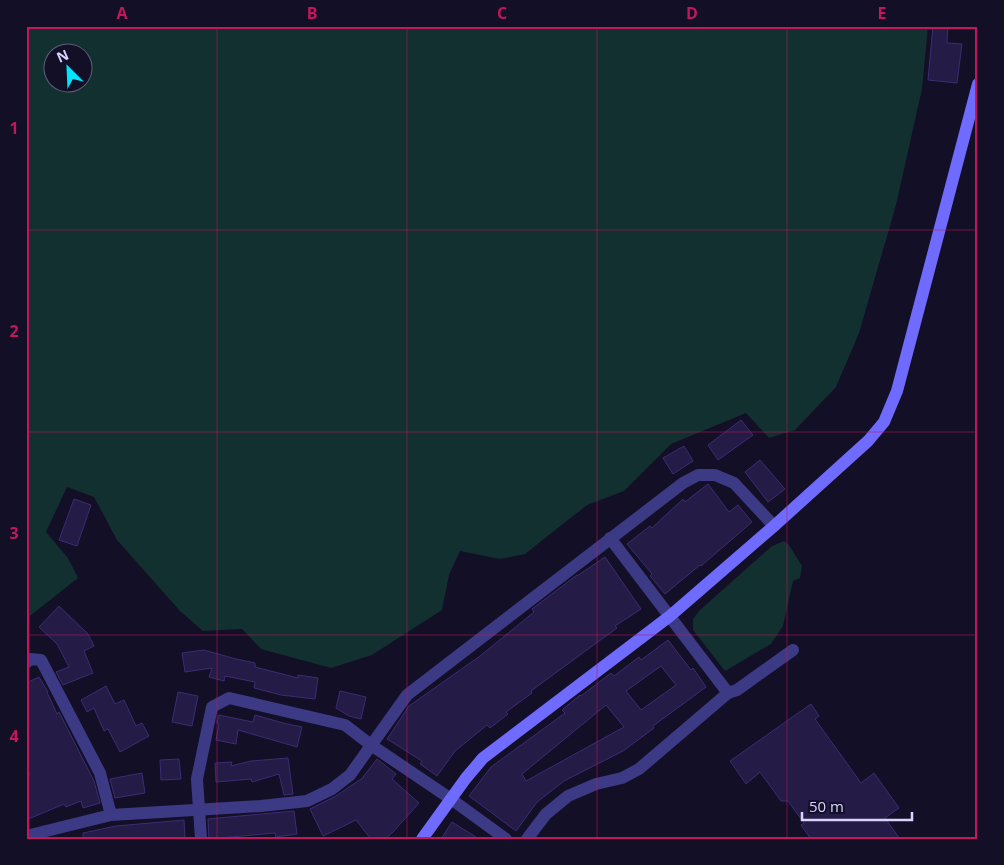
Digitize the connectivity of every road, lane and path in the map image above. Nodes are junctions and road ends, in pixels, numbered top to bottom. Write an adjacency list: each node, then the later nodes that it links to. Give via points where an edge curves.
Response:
1 (978, 84): 2 (street, via 897,391 884,422 868,441)
2 (774, 526): 3 (street, via 734,483 715,475 698,475); 4 (street)
3 (610, 538): 4 (street); 8 (street, via 407,694)
4 (670, 616): 7 (street); 9 (street, via 483,758)
5 (793, 650): 7 (street)
6 (26, 663): 11 (street, via 30,659 42,660 100,773)
7 (728, 693): 16 (street, via 639,769 568,796 546,814)
8 (371, 745): 9 (street); 10 (street, via 350,775 332,789 307,801); 10 (street, via 345,725 229,698 212,707 197,779)
9 (451, 799): 14 (street); 15 (street)
10 (199, 809): 11 (street); 13 (street)
11 (111, 815): 12 (street)
12 (26, 836)
13 (201, 839)
14 (422, 839)
15 (506, 839)
16 (527, 839)

